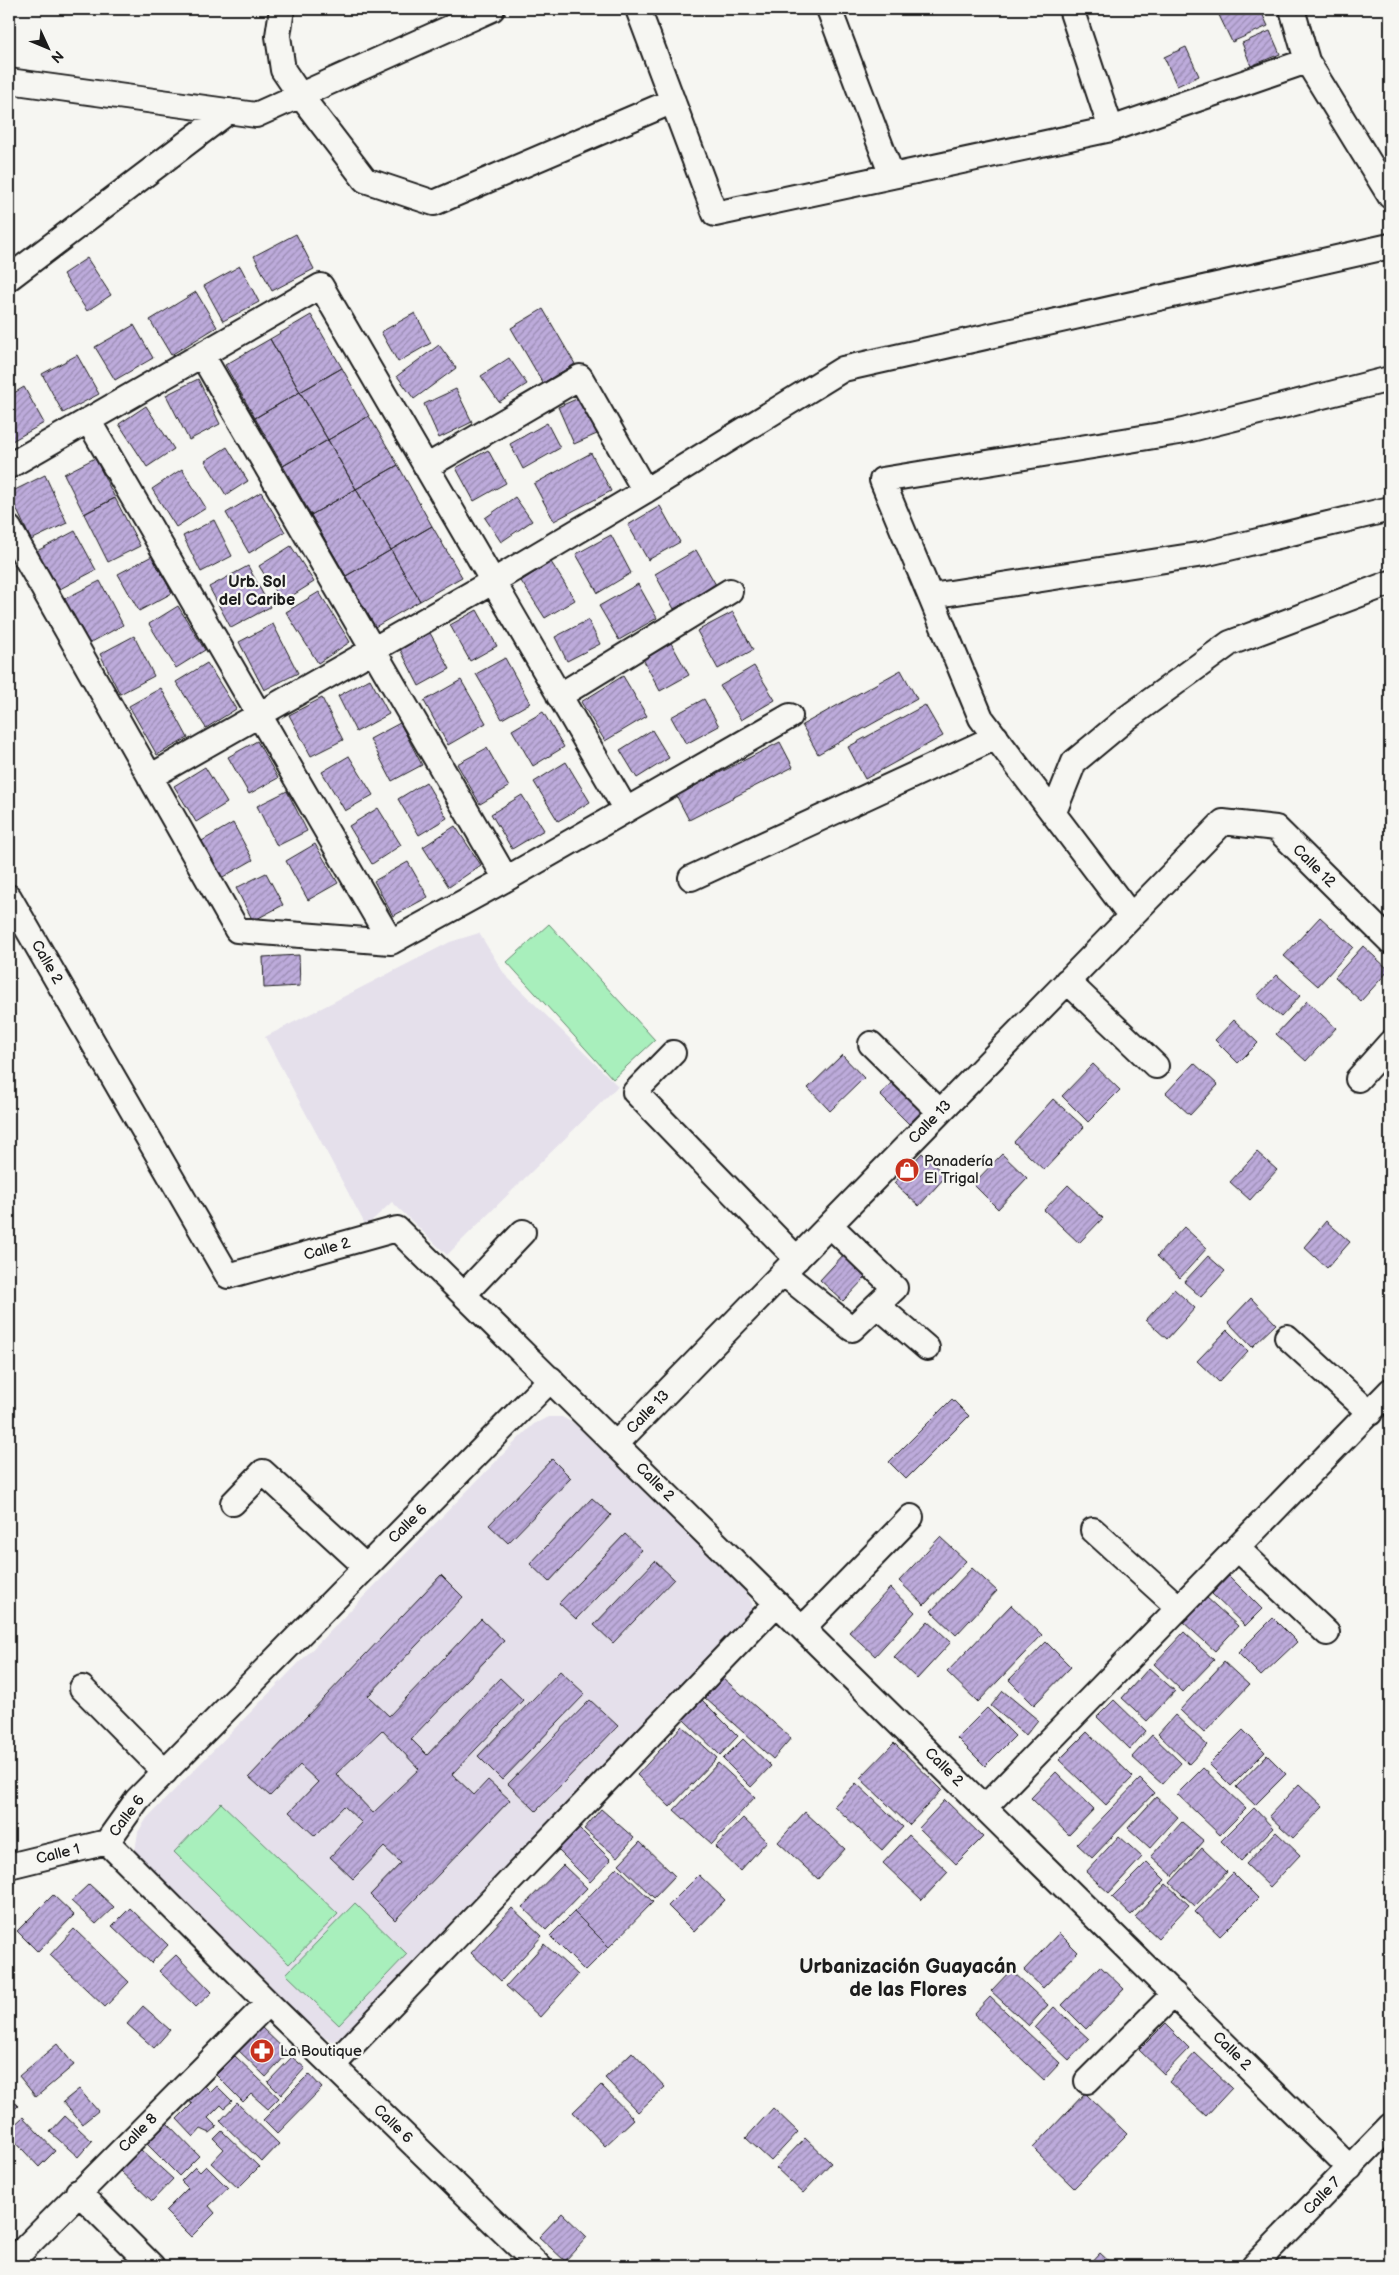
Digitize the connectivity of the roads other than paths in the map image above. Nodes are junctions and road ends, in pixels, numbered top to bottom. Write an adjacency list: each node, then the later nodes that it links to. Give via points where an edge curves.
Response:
1 (282, 9): 9 (street, via 278,36 284,70)
2 (492, 9): 9 (street)
3 (638, 9): 10 (street)
4 (1070, 9): 12 (street)
5 (1292, 9): 7 (street)
6 (832, 10): 13 (street)
7 (1307, 61): 12 (street); 14 (street)
8 (9, 82): 11 (street)
9 (300, 95): 10 (street, via 365,180 434,203); 11 (street, via 256,114)
10 (673, 101): 13 (street, via 715,214)
11 (229, 111): 16 (street)
12 (1111, 129): 13 (street)
13 (892, 176)
14 (1390, 196)
15 (1390, 246): 22 (street, via 843,369)
16 (9, 278)
17 (202, 355): 19 (street); 21 (street, via 321,286); 29 (street)
18 (1390, 379): 28 (street, via 1179,432 882,480)
19 (88, 420): 20 (street); 31 (street)
20 (9, 466)
21 (426, 467): 22 (street, via 580,377); 25 (street)
22 (645, 491): 25 (street)
23 (1390, 509): 28 (street, via 1204,554)
24 (9, 528): 34 (street)
25 (492, 582): 29 (street); 30 (street)
26 (1390, 583): 36 (street, via 1230,643 1127,718 1074,762)
27 (730, 591): 30 (street)
28 (931, 596): 33 (street, via 981,718)
29 (373, 649): 31 (street); 39 (street)
30 (559, 696): 35 (street)
31 (258, 714): 34 (street); 43 (street)
32 (790, 716): 35 (street)
33 (996, 737): 36 (street); 38 (street)
34 (150, 777): 43 (street, via 237,930)
35 (626, 810): 39 (street)
36 (1054, 812): 41 (street)
37 (1223, 822): 41 (street, Calle 13); 42 (street, Calle 12, via 1276,828)
38 (691, 878)
39 (506, 879): 43 (street)
40 (9, 897): 54 (street, Calle 2, via 228,1276 397,1229)
41 (1131, 916): 44 (street, Calle 13)
42 (1390, 941)
43 (391, 942)
44 (1068, 981): 48 (street); 50 (street, Calle 13)
45 (1390, 1043): 49 (street)
46 (871, 1044): 50 (street)
47 (673, 1053): 53 (street, via 635,1092)
48 (1156, 1066)
49 (1358, 1079)
50 (940, 1112): 51 (street, Calle 13)
51 (830, 1225): 53 (street, Calle 13); 55 (street, via 895,1288)
52 (523, 1232): 54 (street)
53 (790, 1266): 55 (street, via 852,1330); 61 (street, Calle 13)
54 (464, 1294): 58 (street, Calle 2)
55 (877, 1305): 57 (street)
56 (1287, 1338): 60 (street)
57 (927, 1348)
58 (550, 1379): 61 (street, Calle 2); 66 (street, Calle 6)
59 (1390, 1391): 60 (street)
60 (1370, 1413): 65 (street)
61 (616, 1444): 67 (street, Calle 2)
62 (233, 1503): 66 (street, via 263,1472)
63 (912, 1517): 69 (street)
64 (1093, 1530): 68 (street)
65 (1237, 1548): 68 (street); 70 (street)
66 (366, 1567): 72 (street, Calle 6)
67 (777, 1603): 69 (street, Calle 2); 78 (street)
68 (1179, 1608): 73 (street)
69 (803, 1628): 73 (street, Calle 2)
70 (1327, 1633)
71 (82, 1688): 72 (street)
72 (165, 1772): 74 (street, Calle 6, via 137,1800)
73 (985, 1808): 76 (street, Calle 2)
74 (107, 1842): 75 (street, Calle 1); 77 (street, Calle 6)
75 (9, 1866)
76 (1174, 1994): 79 (street); 81 (street, Calle 2)
77 (268, 2003): 78 (street, Calle 6); 82 (street, Calle 8)
78 (333, 2065): 85 (street, Calle 6)
79 (1087, 2081)
80 (1390, 2126): 81 (street, Calle 7)
81 (1350, 2168): 86 (street, Calle 7)
82 (78, 2192): 83 (street, Calle 8); 84 (street)
83 (9, 2264)
84 (152, 2266)
85 (539, 2266)
86 (1254, 2266)

